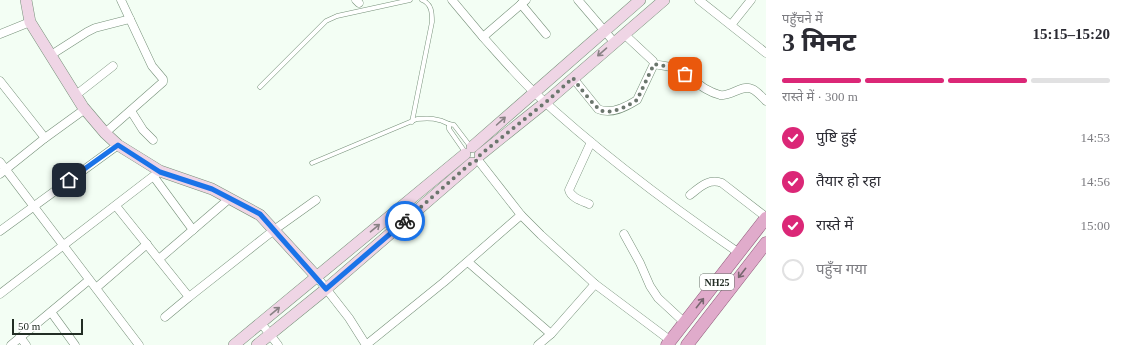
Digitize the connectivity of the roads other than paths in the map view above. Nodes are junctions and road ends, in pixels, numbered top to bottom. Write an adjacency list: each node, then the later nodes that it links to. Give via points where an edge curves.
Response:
1 (26, 0): 13 (street)
2 (121, 0): 12 (street)
3 (410, 0): 27 (lane, via 326,21)
4 (422, 0): 34 (lane, via 432,10 432,22)
5 (453, 0): 19 (street)
6 (578, 0): 15 (street)
7 (640, 0): 15 (street)
8 (664, 0): 18 (street)
9 (699, 0): 14 (street)
10 (751, 0): 14 (street)
11 (524, 2): 17 (street); 19 (street)
12 (130, 19): 22 (street, via 87,32); 33 (street, via 152,66 163,79 163,82)
13 (30, 22): 16 (street); 22 (street)
14 (731, 25): 21 (street)
15 (605, 30): 20 (street); 28 (street)
16 (0, 34)
17 (546, 34)
18 (624, 34): 20 (street); 23 (street)
19 (483, 37): 28 (street)
20 (614, 42): 25 (street, one-way to 25)
21 (766, 53)
22 (51, 55): 29 (street)
23 (654, 64): 25 (street, via 637,100 614,111 598,109); 30 (street, via 678,70 701,87 719,95 728,95 747,87)
24 (113, 66): 29 (street)
25 (573, 78): 31 (street)
26 (0, 81): 37 (street)
27 (260, 87)
28 (534, 92): 31 (street); 41 (street, one-way to 28)
29 (76, 95): 32 (street)
30 (766, 101)
31 (546, 102): 39 (street); 41 (street)
32 (85, 109): 36 (street); 37 (street)
33 (131, 111): 36 (street); 38 (street)
34 (412, 122): 35 (lane, via 435,118); 43 (lane)
35 (449, 124): 41 (lane, via 449,129); 41 (lane, via 454,125)
36 (105, 133): 40 (street)
37 (45, 138): 44 (street)
38 (153, 140)
39 (591, 142): 49 (street, via 569,190 570,194); 61 (street)
40 (118, 145): 45 (street); 50 (street)
41 (472, 154): 52 (street); 64 (street, one-way to 41); 68 (street)
42 (0, 162): 44 (street)
43 (312, 163)
44 (3, 172): 50 (street)
45 (157, 174): 47 (street, via 212,189); 51 (street); 54 (street)
46 (690, 195): 53 (street, via 705,184 717,181)
47 (230, 198): 54 (street); 55 (street, via 260,214)
48 (316, 200): 55 (street)
49 (589, 204)
50 (33, 206): 56 (street); 60 (street)
51 (116, 206): 59 (street); 60 (street)
52 (522, 215): 63 (street); 66 (street)
53 (766, 217): 61 (main road, NH25)
54 (193, 230): 62 (street)
55 (274, 230): 64 (street); 70 (street)
56 (0, 231)
57 (624, 234): 74 (street, via 658,298)
58 (766, 243): 88 (main road, NH25, one-way to 88)
59 (147, 244): 62 (street); 67 (street)
60 (64, 246): 65 (street); 69 (street)
61 (739, 253): 74 (main road, NH25, one-way to 61)
62 (159, 259): 70 (street)
63 (468, 262): 75 (street); 86 (street)
64 (316, 278): 68 (street); 73 (street, one-way to 64)
65 (89, 280): 67 (street); 71 (street)
66 (595, 284): 75 (street); 78 (street)
67 (96, 288): 79 (street)
68 (326, 289): 76 (street); 86 (street)
69 (0, 294)
70 (189, 297): 72 (street)
71 (51, 312): 77 (street); 82 (street)
72 (165, 317)
73 (261, 323): 76 (street); 83 (street)
74 (685, 323): 78 (main road, NH25)
75 (551, 334): 87 (street)
76 (270, 335): 84 (street); 85 (street)
77 (20, 338): 80 (street); 81 (street)
78 (669, 343)
79 (135, 344)
80 (11, 345)
81 (26, 345)
82 (75, 345)
83 (234, 345)
84 (257, 345)
85 (278, 345)
86 (366, 345)
87 (538, 345)
88 (687, 345)

